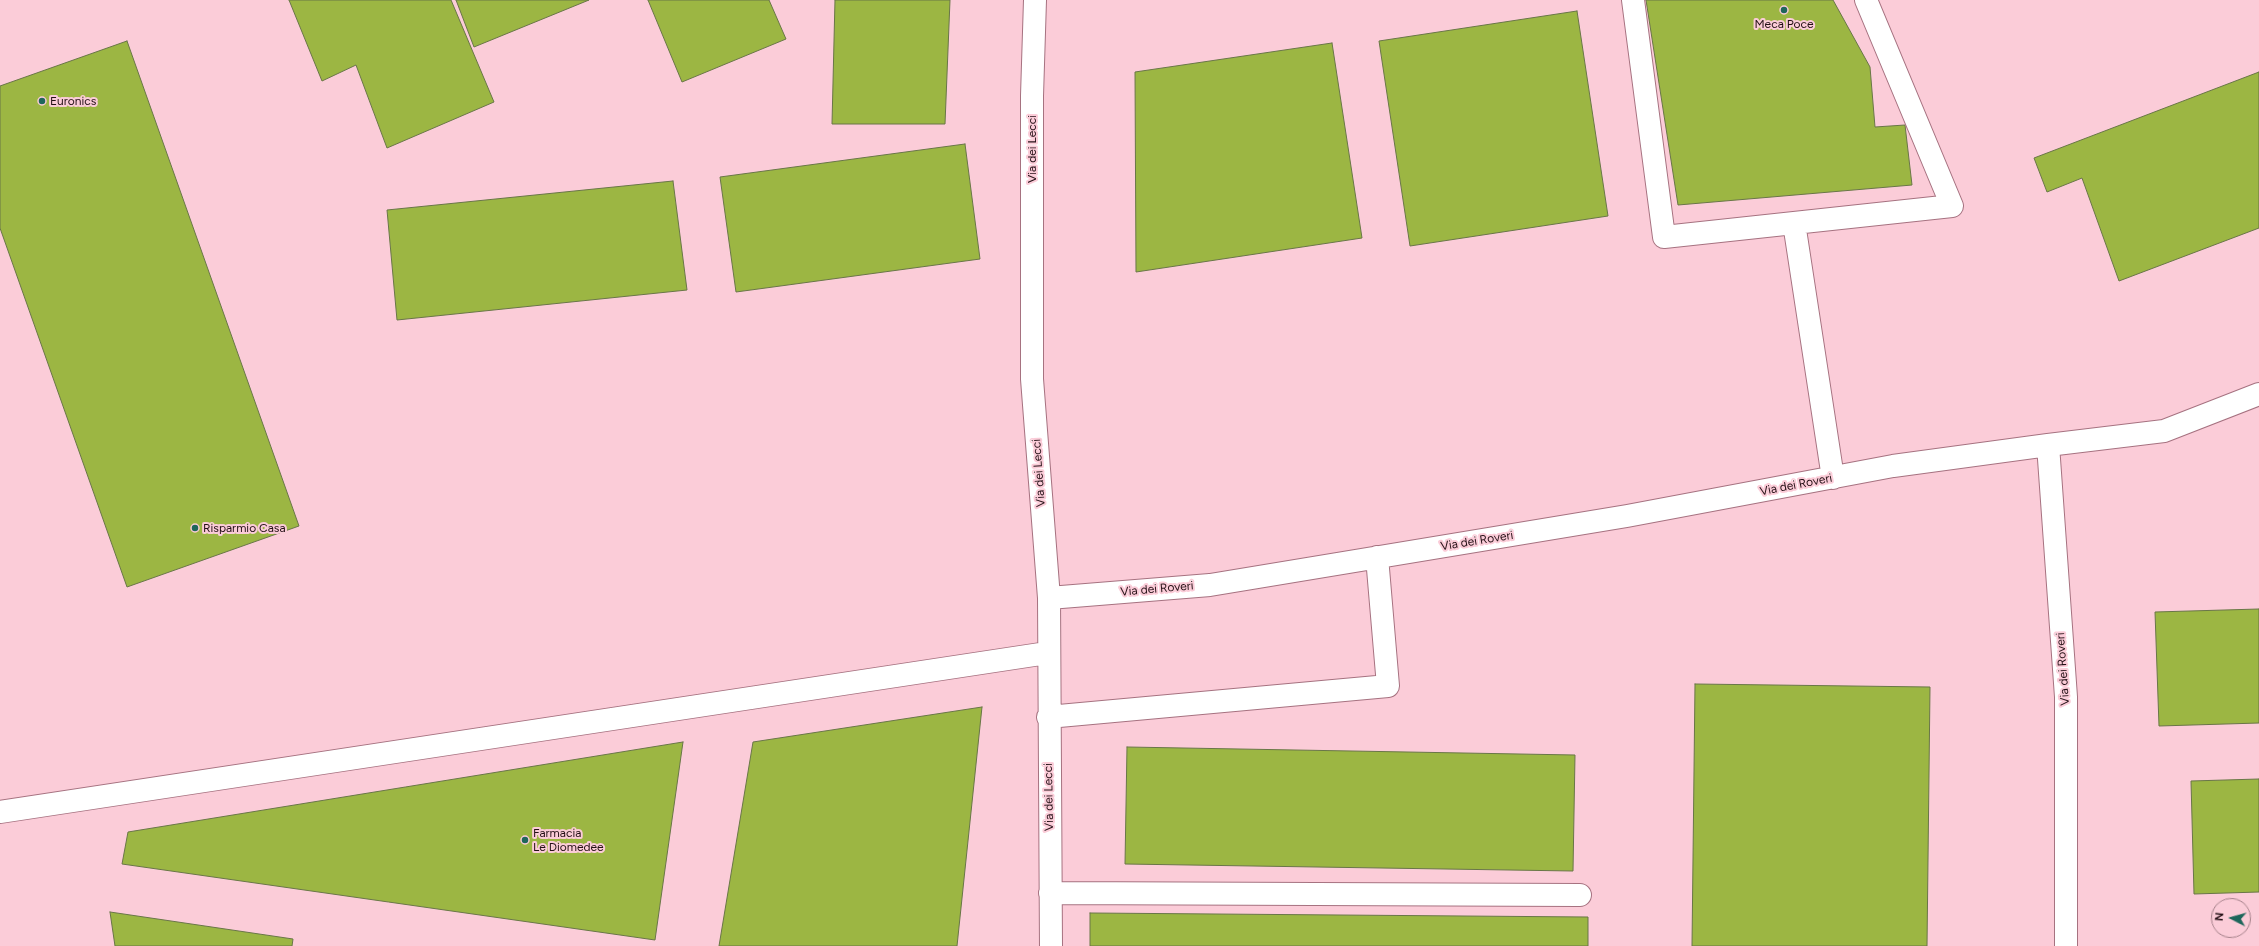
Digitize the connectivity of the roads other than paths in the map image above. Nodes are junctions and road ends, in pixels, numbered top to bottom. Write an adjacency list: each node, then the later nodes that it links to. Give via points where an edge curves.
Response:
1 (1035, 0): 9 (street, Via dei Lecci, via 1032,96 1032,379)
2 (1633, 0): 4 (street, via 1664,237)
3 (1866, 0): 4 (street, via 1952,206)
4 (1794, 223): 7 (street)
5 (2259, 394): 6 (street, via 2164,431)
6 (2048, 445): 7 (street, Via dei Roveri, via 1893,466); 16 (street, Via dei Roveri, via 2066,697)
7 (1833, 478): 8 (street, Via dei Roveri, via 1627,516)
8 (1377, 557): 9 (street, Via dei Roveri, via 1210,585); 11 (street, via 1388,686)
9 (1049, 598): 10 (street, Via dei Lecci)
10 (1047, 653): 11 (street, Via dei Lecci); 12 (street)
11 (1048, 717): 13 (street, Via dei Lecci)
12 (0, 812)
13 (1050, 893): 14 (street); 15 (street, Via dei Lecci)
14 (1580, 895)
15 (1051, 946)
16 (2066, 946)

